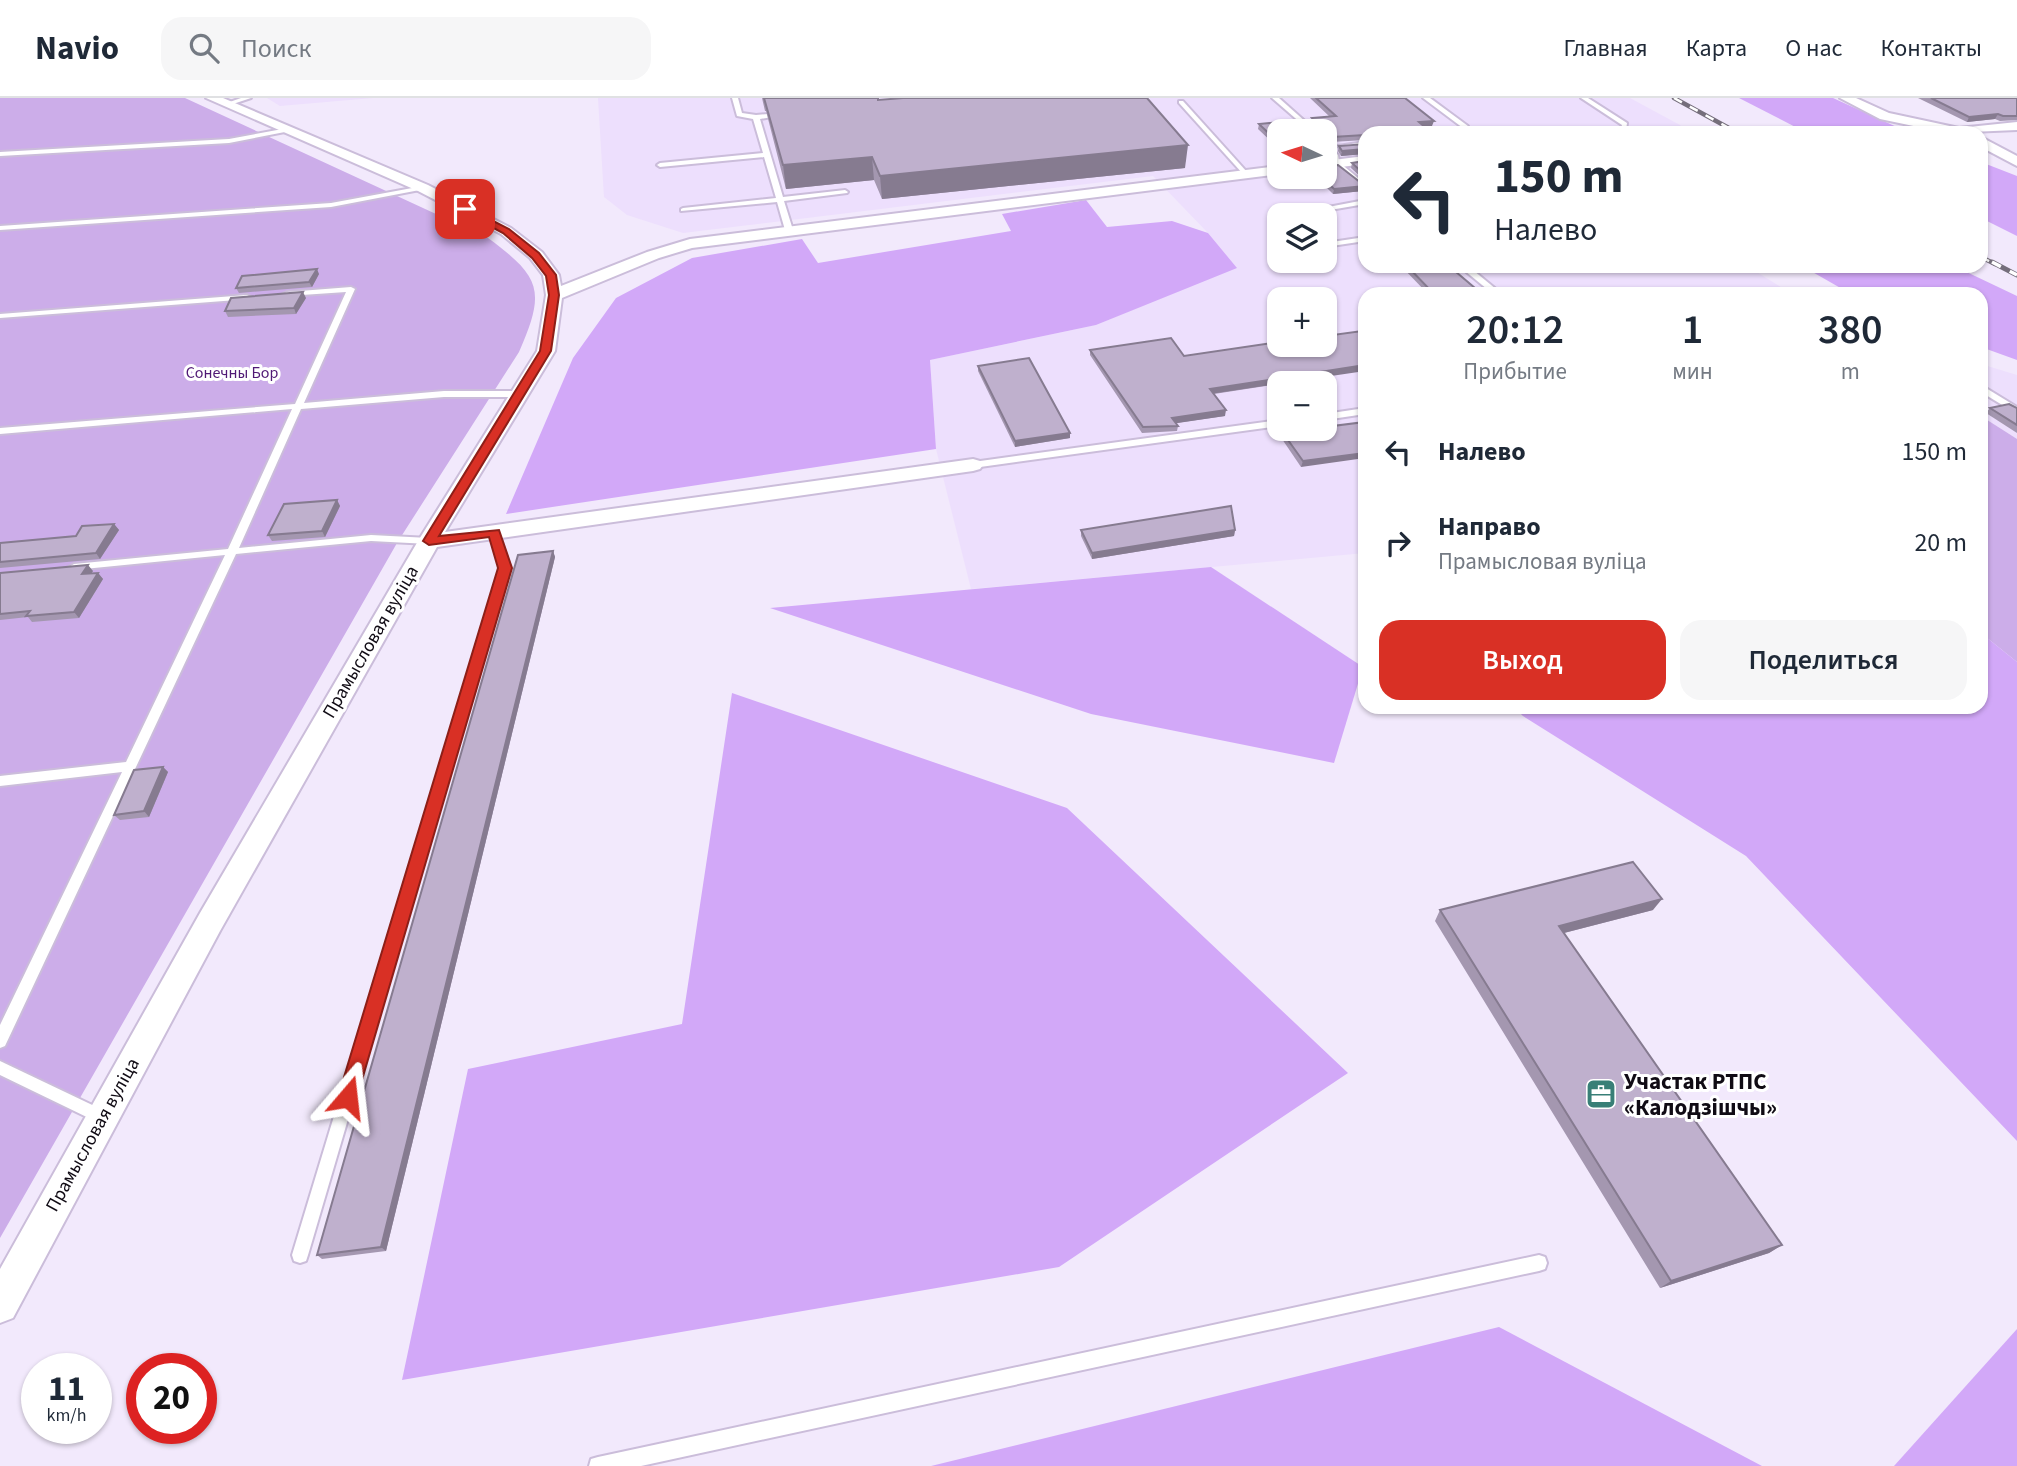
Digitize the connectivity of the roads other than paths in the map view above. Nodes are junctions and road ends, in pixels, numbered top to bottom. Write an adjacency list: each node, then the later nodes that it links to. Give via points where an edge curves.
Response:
1 (735, 98): 9 (lane, via 739,114)
2 (1275, 98): 10 (lane)
3 (1426, 98): 11 (lane)
4 (1584, 98): 12 (lane)
5 (1846, 98): 13 (street, via 1885,116)
6 (229, 100): 16 (street, Прамысловая вуліца)
7 (1181, 102): 28 (lane)
8 (795, 113): 9 (lane)
9 (756, 117): 21 (lane)
10 (1299, 119)
11 (1465, 126)
12 (1625, 126)
13 (1934, 126)
14 (2017, 126): 15 (street)
15 (1988, 129)
16 (288, 130): 20 (lane, via 229,141); 30 (street, Прамысловая вуліца)
17 (1358, 144): 18 (lane)
18 (1337, 145)
19 (1988, 145): 23 (street)
20 (0, 154)
21 (767, 155): 25 (lane); 32 (lane)
22 (1358, 161): 24 (street)
23 (2017, 162)
24 (1337, 163)
25 (660, 165)
26 (1337, 168): 29 (lane)
27 (1267, 171): 28 (street)
28 (1245, 173): 37 (street)
29 (1358, 182)
30 (424, 188): 36 (lane, via 331,205); 43 (street, Прамысловая вуліца, via 516,239 551,275)
31 (845, 192): 32 (lane)
32 (780, 199): 35 (lane); 37 (lane)
33 (1358, 203): 34 (lane)
34 (1337, 207)
35 (682, 209)
36 (0, 228)
37 (789, 230): 43 (street, via 690,244)
38 (1358, 240): 39 (lane)
39 (1337, 243)
40 (1472, 273): 41 (lane)
41 (1489, 287)
42 (283, 294): 48 (lane, via 351,289)
43 (554, 295): 47 (street, Прамысловая вуліца, via 546,351)
44 (256, 296): 45 (lane)
45 (0, 316)
46 (1988, 392): 49 (lane)
47 (519, 394): 48 (lane, via 444,394); 56 (street, Прамысловая вуліца)
48 (298, 406): 53 (lane); 57 (lane)
49 (2017, 411)
50 (1358, 412): 51 (lane)
51 (1337, 415)
52 (1267, 425): 54 (lane)
53 (0, 430)
54 (973, 465): 55 (street)
55 (494, 532): 56 (street); 64 (lane, via 505,568)
56 (429, 541): 57 (lane, via 371,538); 63 (street, Прамысловая вуліца)
57 (232, 552): 58 (lane); 59 (lane)
58 (68, 568)
59 (131, 766): 60 (lane); 61 (lane)
60 (0, 781)
61 (0, 1041)
62 (0, 1068): 63 (lane)
63 (102, 1117): 66 (street, Прамысловая вуліца)
64 (300, 1255)
65 (1539, 1264): 67 (lane)
66 (0, 1305)
67 (598, 1466)

